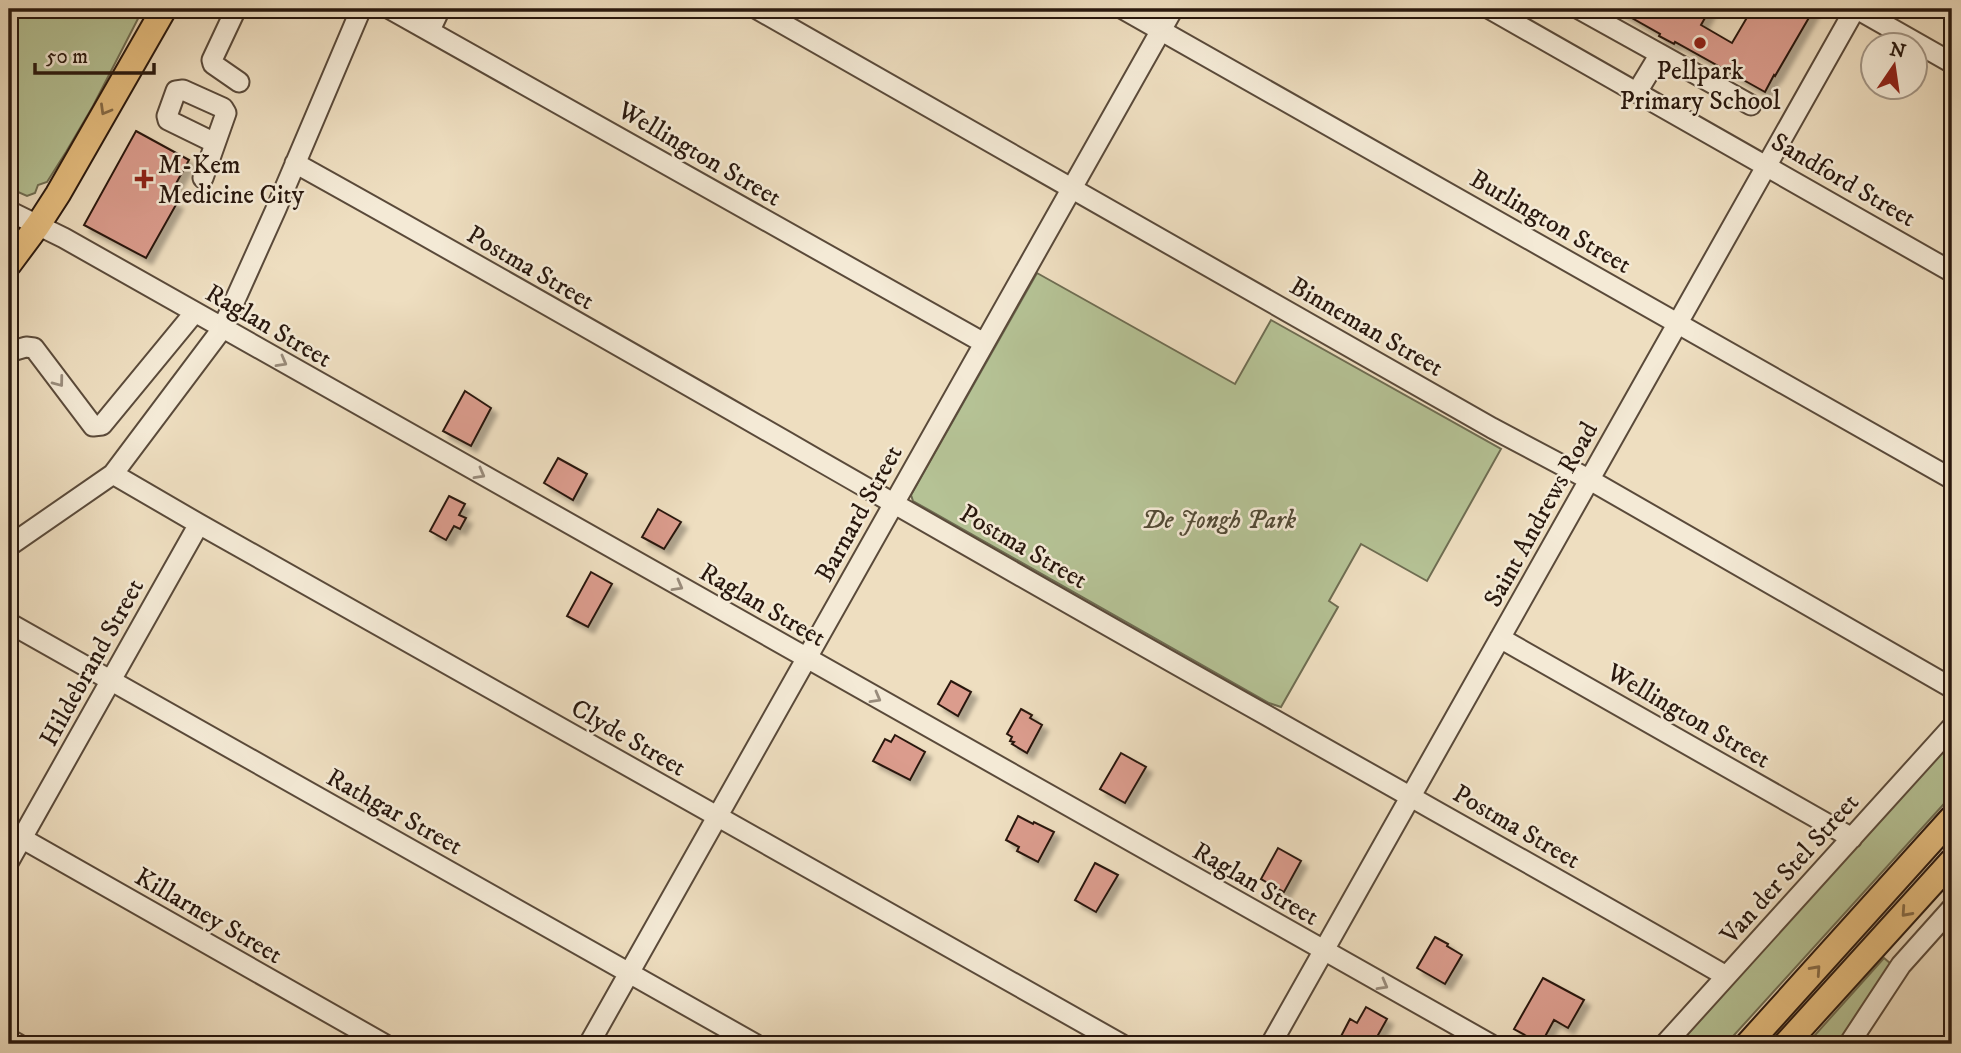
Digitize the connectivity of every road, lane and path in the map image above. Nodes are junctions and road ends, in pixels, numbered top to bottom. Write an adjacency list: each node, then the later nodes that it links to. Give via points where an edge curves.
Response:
1 (164, 9): 25 (main road, one-way to 25)
2 (236, 9): 16 (street, via 212,60)
3 (362, 9): 20 (street)
4 (390, 9): 12 (street, Wellington Street)
5 (440, 9): 12 (street)
6 (757, 9): 23 (street, Binneman Street)
7 (1123, 9): 13 (street, Burlington Street)
8 (1173, 9): 13 (street, Barnard Street)
9 (1490, 9): 17 (street, Sandford Street)
10 (1579, 9): 14 (street)
11 (1856, 9): 15 (street); 21 (street, Saint Andrews Road)
12 (430, 30): 32 (street, Wellington Street)
13 (1161, 30): 23 (street, Barnard Street); 30 (street, Burlington Street)
14 (1660, 54): 17 (street); 18 (street)
15 (1952, 63)
16 (239, 82)
17 (1637, 92): 21 (street, Sandford Street)
18 (1751, 105)
19 (215, 142): 22 (street)
20 (295, 163): 28 (street); 37 (street, Postma Street)
21 (1767, 165): 27 (street, Sandford Street); 30 (street, Saint Andrews Road)
22 (203, 178)
23 (1072, 188): 32 (street, Barnard Street); 36 (street, Binneman Street)
24 (9, 212): 25 (street, Raglan Street)
25 (38, 225): 26 (main road); 29 (street, Raglan Street)
26 (9, 264)
27 (1952, 272)
28 (232, 307): 29 (street, via 212,312); 31 (street)
29 (190, 310): 31 (street, Raglan Street); 33 (street, one-way to 29, via 34,348 93,426 100,426)
30 (1678, 323): 35 (street, Burlington Street); 36 (street, Saint Andrews Road)
31 (222, 329): 34 (street); 42 (street, Raglan Street, one-way to 42)
32 (984, 343): 37 (street, Barnard Street)
33 (9, 352)
34 (113, 474): 38 (street, Clyde Street); 39 (street)
35 (1952, 479)
36 (1590, 480): 41 (street, Saint Andrews Road); 44 (street, Binneman Street)
37 (893, 503): 42 (street, Barnard Street); 46 (street, Postma Street)
38 (199, 524): 43 (street, Hildebrand Street); 47 (street, Clyde Street)
39 (9, 546)
40 (9, 623): 43 (street, Rathgar Street)
41 (1500, 638): 46 (street, Saint Andrews Road); 50 (street, Wellington Street)
42 (807, 659): 47 (street, Barnard Street); 54 (street, Raglan Street, one-way to 54)
43 (111, 681): 49 (street, Hildebrand Street); 55 (street, Rathgar Street)
44 (1952, 688)
45 (1952, 727): 50 (street, Van der Stel Street)
46 (1412, 796): 54 (street, Saint Andrews Road); 56 (street, Postma Street)
47 (718, 817): 55 (street, Barnard Street); 62 (street, Clyde Street)
48 (1952, 818): 66 (main road, one-way to 48)
49 (15, 835): 51 (street, Hildebrand Street); 59 (street, Killarney Street)
50 (1852, 838): 56 (street, Van der Stel Street)
51 (9, 861)
52 (1952, 861): 67 (main road, one-way to 67)
53 (1950, 915): 68 (street, via 1900,965)
54 (1324, 951): 63 (street, Saint Andrews Road); 64 (street, Raglan Street, one-way to 64)
55 (629, 973): 60 (street, Barnard Street); 61 (street, Rathgar Street)
56 (1726, 976): 65 (street, Van der Stel Street)
57 (9, 1039): 58 (street)
58 (18, 1044)
59 (384, 1044)
60 (589, 1044)
61 (755, 1044)
62 (1121, 1044)
63 (1271, 1044)
64 (1490, 1044)
65 (1665, 1044)
66 (1748, 1044)
67 (1786, 1044)
68 (1849, 1044)

